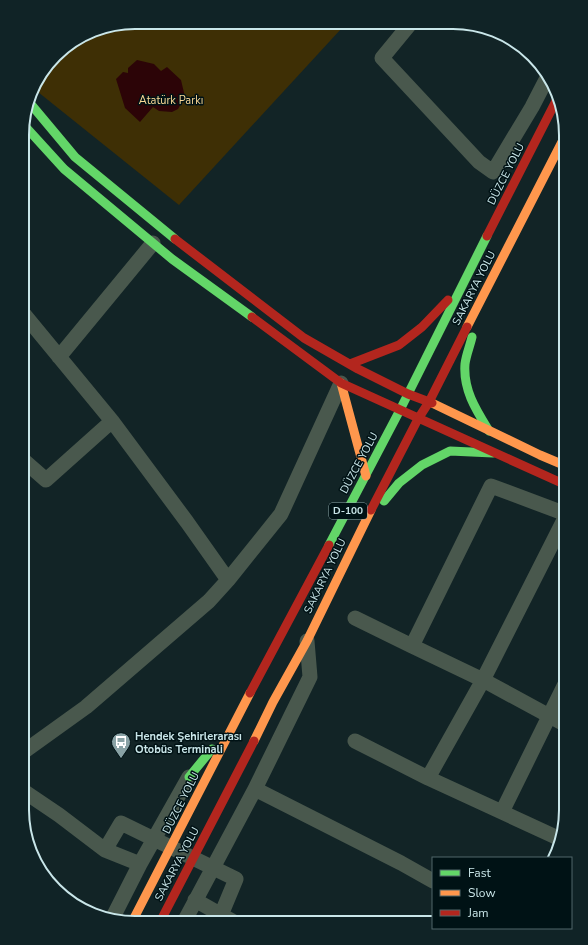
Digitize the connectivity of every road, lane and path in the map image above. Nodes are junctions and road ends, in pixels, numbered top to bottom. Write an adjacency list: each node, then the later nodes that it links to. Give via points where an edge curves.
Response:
1 (406, 29): 2 (street, via 382,58 479,162 493,172)
2 (545, 82)
3 (554, 105): 8 (main road, DÜZCE YOLU / D-100)
4 (33, 107): 12 (main road, via 75,157 170,236 304,338)
5 (29, 131): 7 (main road, via 64,169)
6 (559, 148): 9 (main road, SAKARYA YOLU / D-100)
7 (152, 243): 11 (street); 13 (main road)
8 (464, 284): 12 (main road, via 422,327 399,345); 14 (main road, DÜZCE YOLU / D-100)
9 (482, 299): 15 (main road, SAKARYA YOLU / D-100); 19 (main road, via 465,365 467,390)
10 (29, 320): 11 (street)
11 (59, 357): 18 (street)
12 (350, 364): 14 (main road)
13 (341, 383): 16 (main road); 23 (main road); 28 (street, via 281,514)
14 (408, 394): 15 (main road); 16 (main road, DÜZCE YOLU / D-100)
15 (429, 402): 17 (main road, SAKARYA YOLU / D-100); 19 (main road)
16 (400, 410): 17 (main road); 23 (main road, DÜZCE YOLU / D-100)
17 (418, 418): 20 (main road); 26 (main road, SAKARYA YOLU / D-100)
18 (112, 421): 22 (street, via 46,480); 28 (street)
19 (489, 431): 21 (main road)
20 (493, 452): 24 (main road); 26 (main road, via 450,451 422,466 399,483)
21 (559, 463)
22 (29, 465)
23 (366, 476): 35 (main road, DÜZCE YOLU / D-100)
24 (559, 482)
25 (559, 512): 31 (street, via 491,486)
26 (365, 523): 30 (main road, SAKARYA YOLU / D-100)
27 (559, 529): 32 (street)
28 (228, 580): 38 (street, via 209,601 86,707)
29 (355, 618): 31 (street)
30 (307, 641): 41 (street, via 310,677); 52 (main road, SAKARYA YOLU / D-100, via 272,702)
31 (412, 646): 32 (street)
32 (482, 680): 34 (street); 40 (street)
33 (559, 696): 34 (street)
34 (549, 716): 36 (street); 43 (street)
35 (238, 718): 39 (main road); 51 (main road, DÜZCE YOLU / D-100)
36 (559, 721)
37 (355, 741): 40 (street)
38 (29, 748)
39 (189, 777): 46 (street)
40 (428, 778): 43 (street)
41 (255, 789): 47 (street); 48 (street)
42 (29, 795): 45 (street)
43 (502, 812): 44 (street)
44 (555, 837)
45 (105, 850): 46 (street); 50 (street, via 121,823 236,879)
46 (140, 864): 49 (street)
47 (432, 880)
48 (195, 900): 50 (street); 53 (street)
49 (115, 914)
50 (221, 915)
51 (135, 916)
52 (163, 916)
53 (187, 916)

